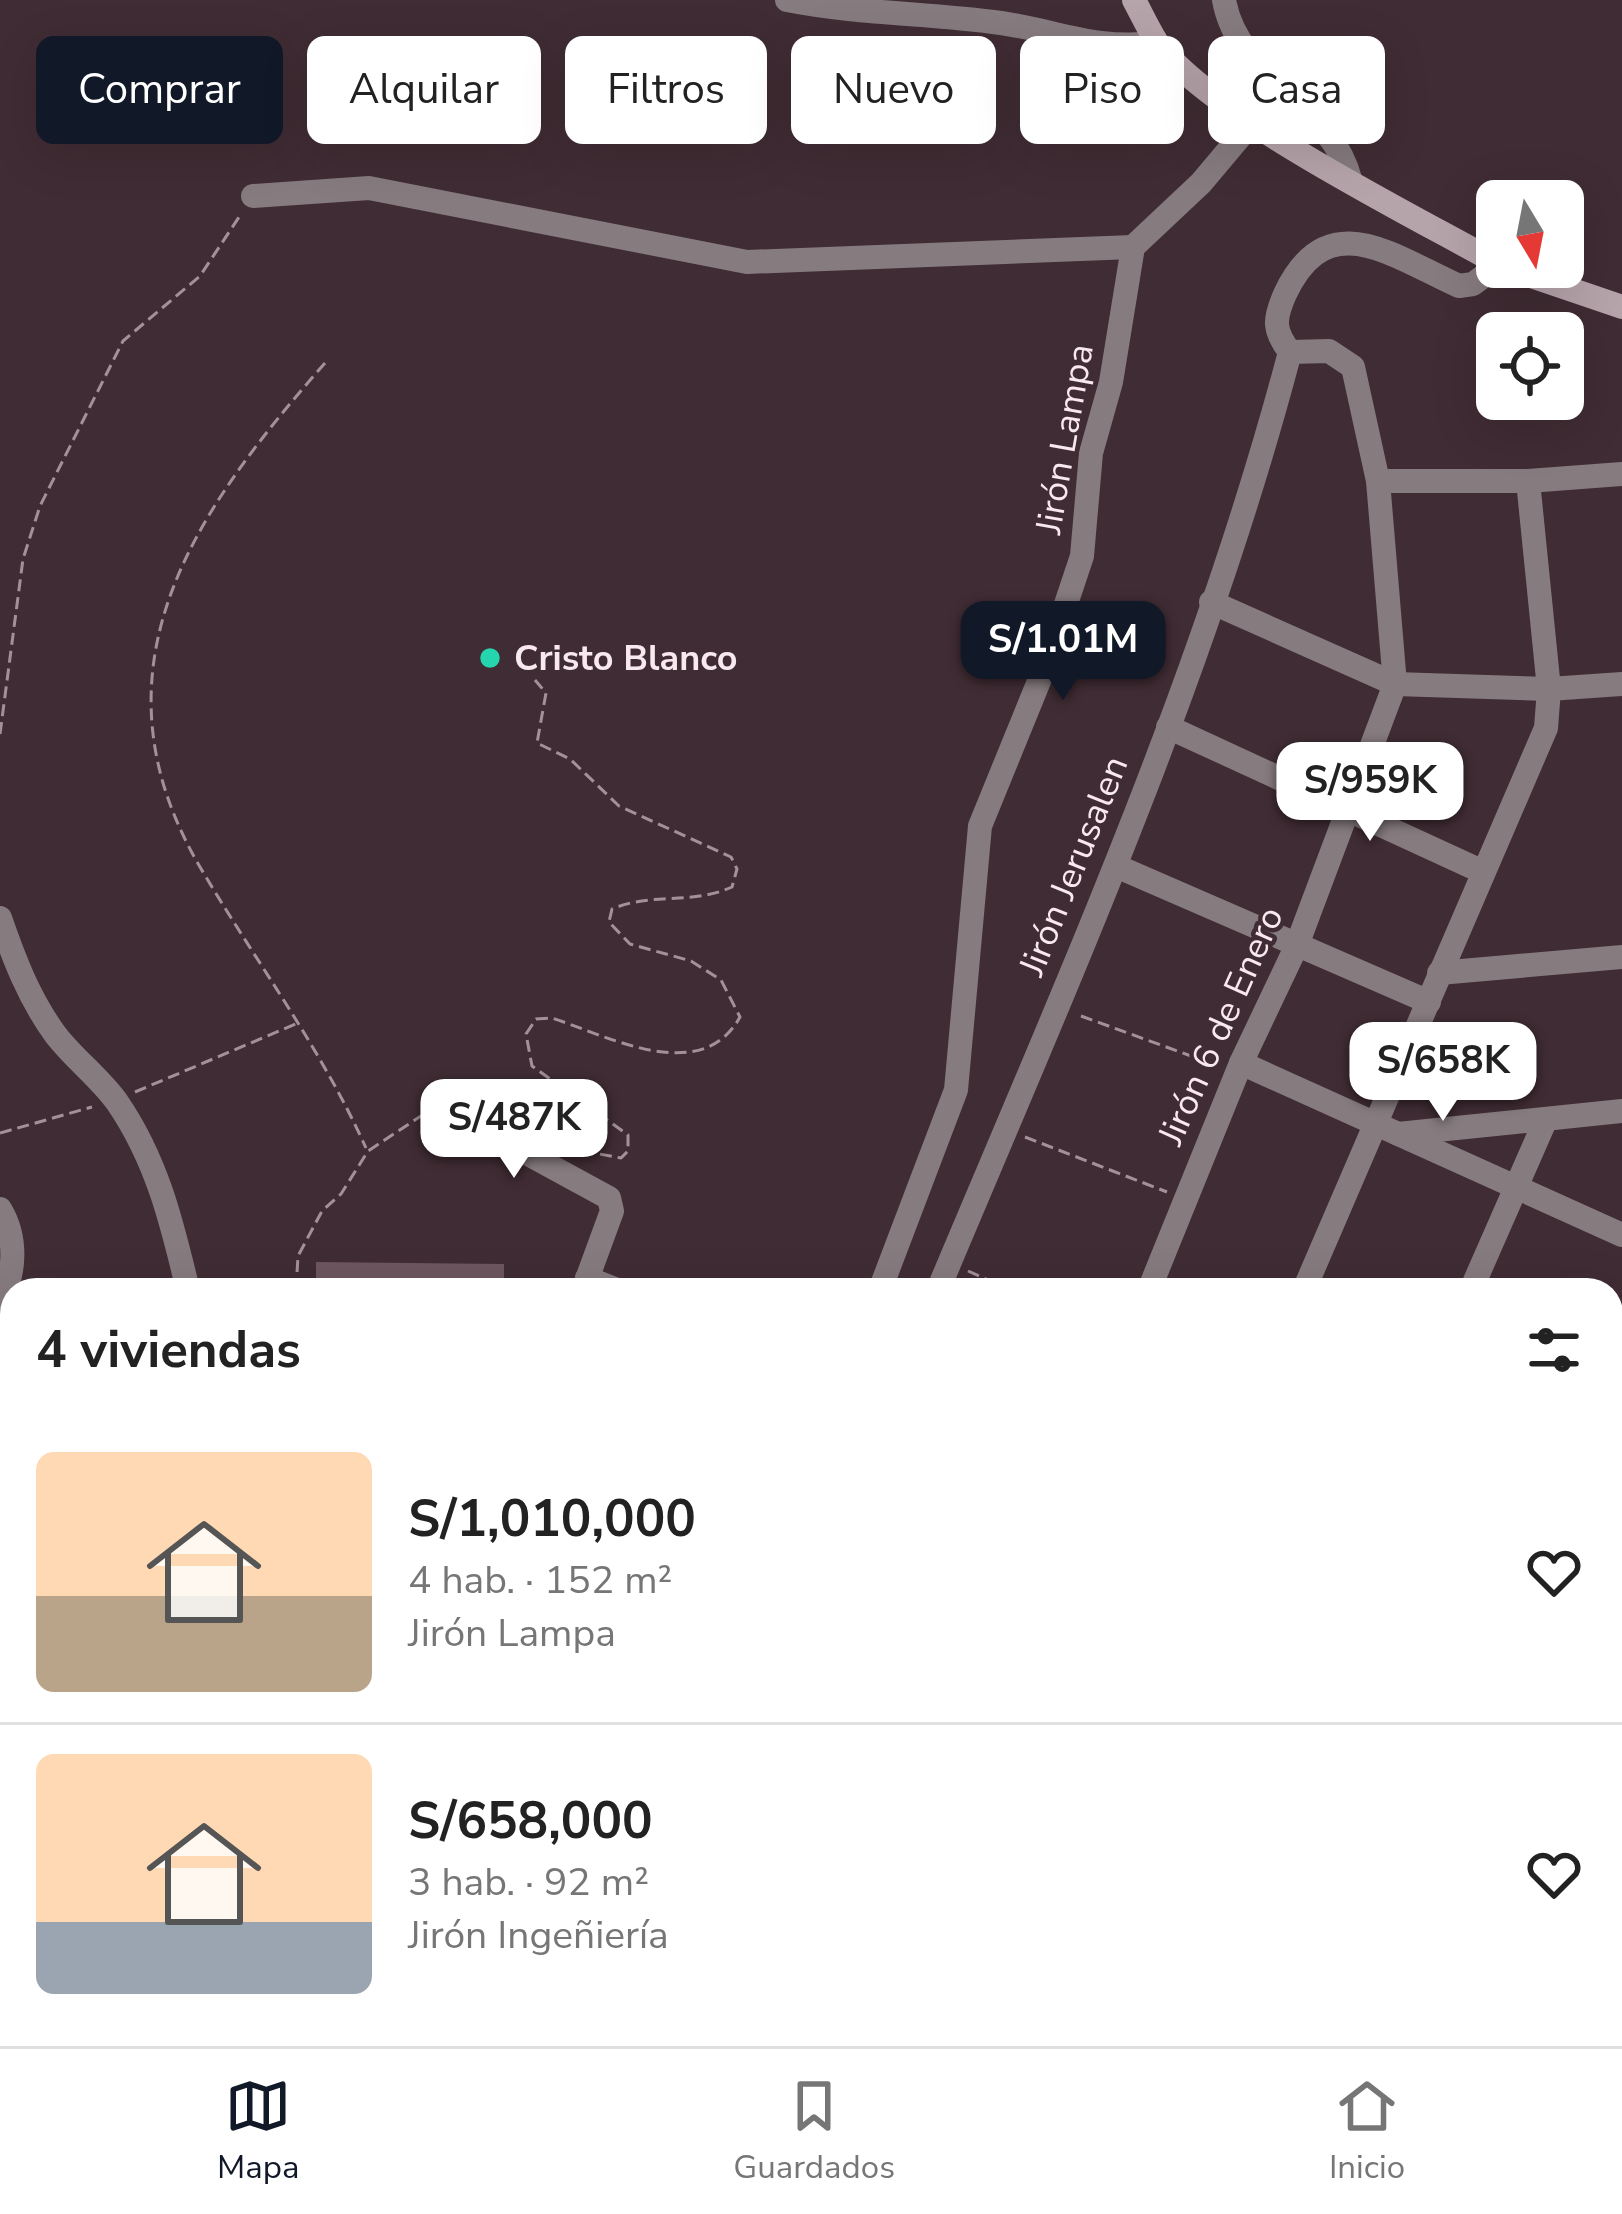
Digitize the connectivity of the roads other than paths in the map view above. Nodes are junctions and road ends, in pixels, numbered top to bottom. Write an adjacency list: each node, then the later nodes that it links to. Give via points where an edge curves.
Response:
1 (787, 0): 4 (street, via 996,22)
2 (1134, 0): 5 (main road)
3 (1224, 0): 10 (street, via 1240,45 1335,142)
4 (1051, 36)
5 (1153, 36)
6 (1184, 69): 7 (main road)
7 (1208, 88)
8 (1234, 144): 12 (street)
9 (1293, 144): 10 (main road)
10 (1350, 179): 13 (main road)
11 (253, 196): 12 (street, via 369,188 747,262)
12 (1133, 247): 45 (street, Jirón Lampa, via 1091,453 1082,556 980,826 956,1090)
13 (1476, 252)
14 (1476, 280): 17 (street, Jirón Jerusalen, via 1466,286 1368,245 1324,245 1306,257 1276,315)
15 (1565, 288): 16 (main road)
16 (1622, 307)
17 (1290, 352): 19 (street, Jirón 6 de Enero, via 1329,351 1354,367); 21 (street, Jirón Jerusalen)
18 (1622, 474): 20 (street)
19 (1378, 481): 20 (street); 22 (street, Jirón 6 de Enero)
20 (1528, 481): 24 (street)
21 (1211, 602): 22 (street); 25 (street, Jirón Jerusalen)
22 (1395, 684): 24 (street); 26 (street, Jirón 6 de Enero)
23 (1622, 684): 24 (street)
24 (1550, 689): 28 (street, via 1546,728)
25 (1168, 727): 26 (street); 27 (street, Jirón Jerusalen)
26 (1350, 814): 28 (street); 30 (street, Jirón 6 de Enero)
27 (1116, 866): 30 (street); 46 (street, Jirón Jerusalen)
28 (1481, 871): 32 (street)
29 (0, 917): 43 (street, via 19,974 56,1034 116,1100 166,1197)
30 (1297, 945): 33 (street); 34 (street, Jirón 6 de Enero)
31 (1622, 957): 32 (street)
32 (1438, 973): 33 (street)
33 (1429, 1002): 38 (street)
34 (1239, 1068): 38 (street); 47 (street, Jirón 6 de Enero)
35 (1622, 1112): 37 (street)
36 (508, 1116): 44 (street, via 519,1149 609,1198)
37 (1546, 1120): 38 (street); 39 (street)
38 (1383, 1131): 39 (street); 48 (street)
39 (1515, 1187): 41 (street); 49 (street)
40 (0, 1209): 42 (street, via 13,1251)
41 (1622, 1235)
42 (10, 1278)
43 (185, 1278)
44 (587, 1278)
45 (885, 1278)
46 (943, 1278)
47 (1154, 1278)
48 (1310, 1278)
49 (1477, 1278)

